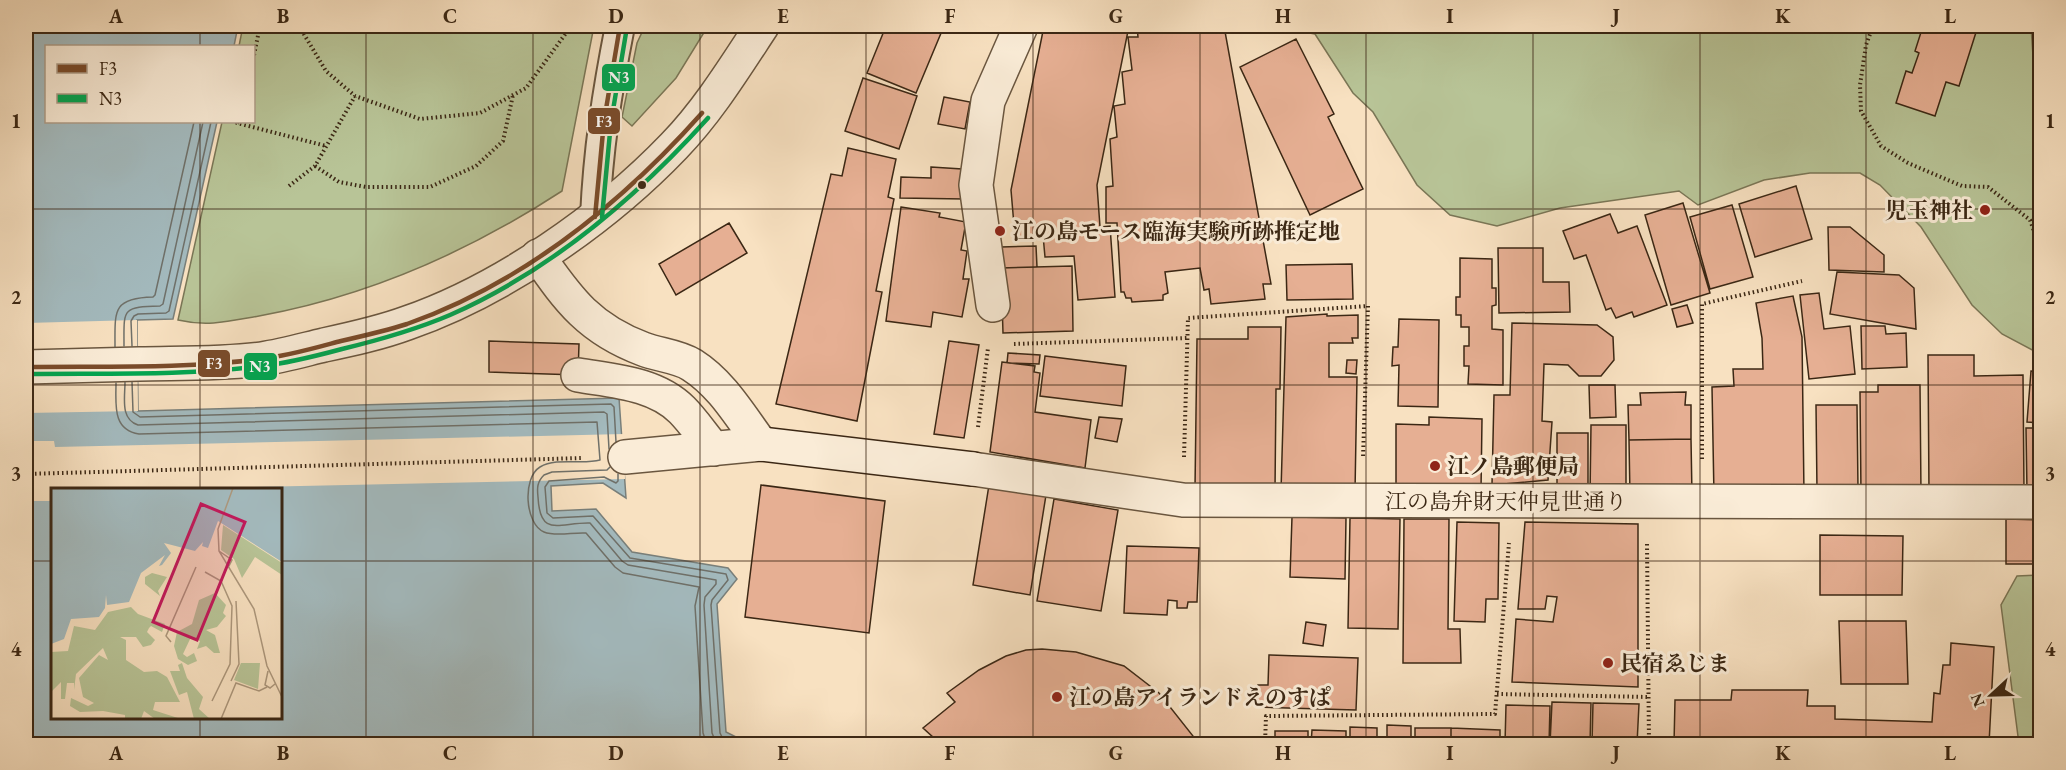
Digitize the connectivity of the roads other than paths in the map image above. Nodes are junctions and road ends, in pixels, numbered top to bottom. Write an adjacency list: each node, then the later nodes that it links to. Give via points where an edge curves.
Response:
1 (620, 26): 4 (lane, via 597,161)
2 (762, 26): 4 (street, via 733,72 675,145)
3 (1021, 26): 6 (street, via 988,101 976,185)
4 (595, 217): 5 (street)
5 (538, 256): 7 (street, via 453,305 356,338 263,358 224,362); 9 (street, via 585,316 633,344 690,363 717,384)
6 (993, 305)
7 (26, 367)
8 (578, 375): 10 (street, via 661,394 681,409)
9 (761, 444): 10 (street, 江の島弁財天仲見世通り); 12 (street, 江の島弁財天仲見世通り, via 973,469 1183,500)
10 (714, 449): 11 (street, 江の島弁財天仲見世通り)
11 (625, 457)
12 (2040, 502)

